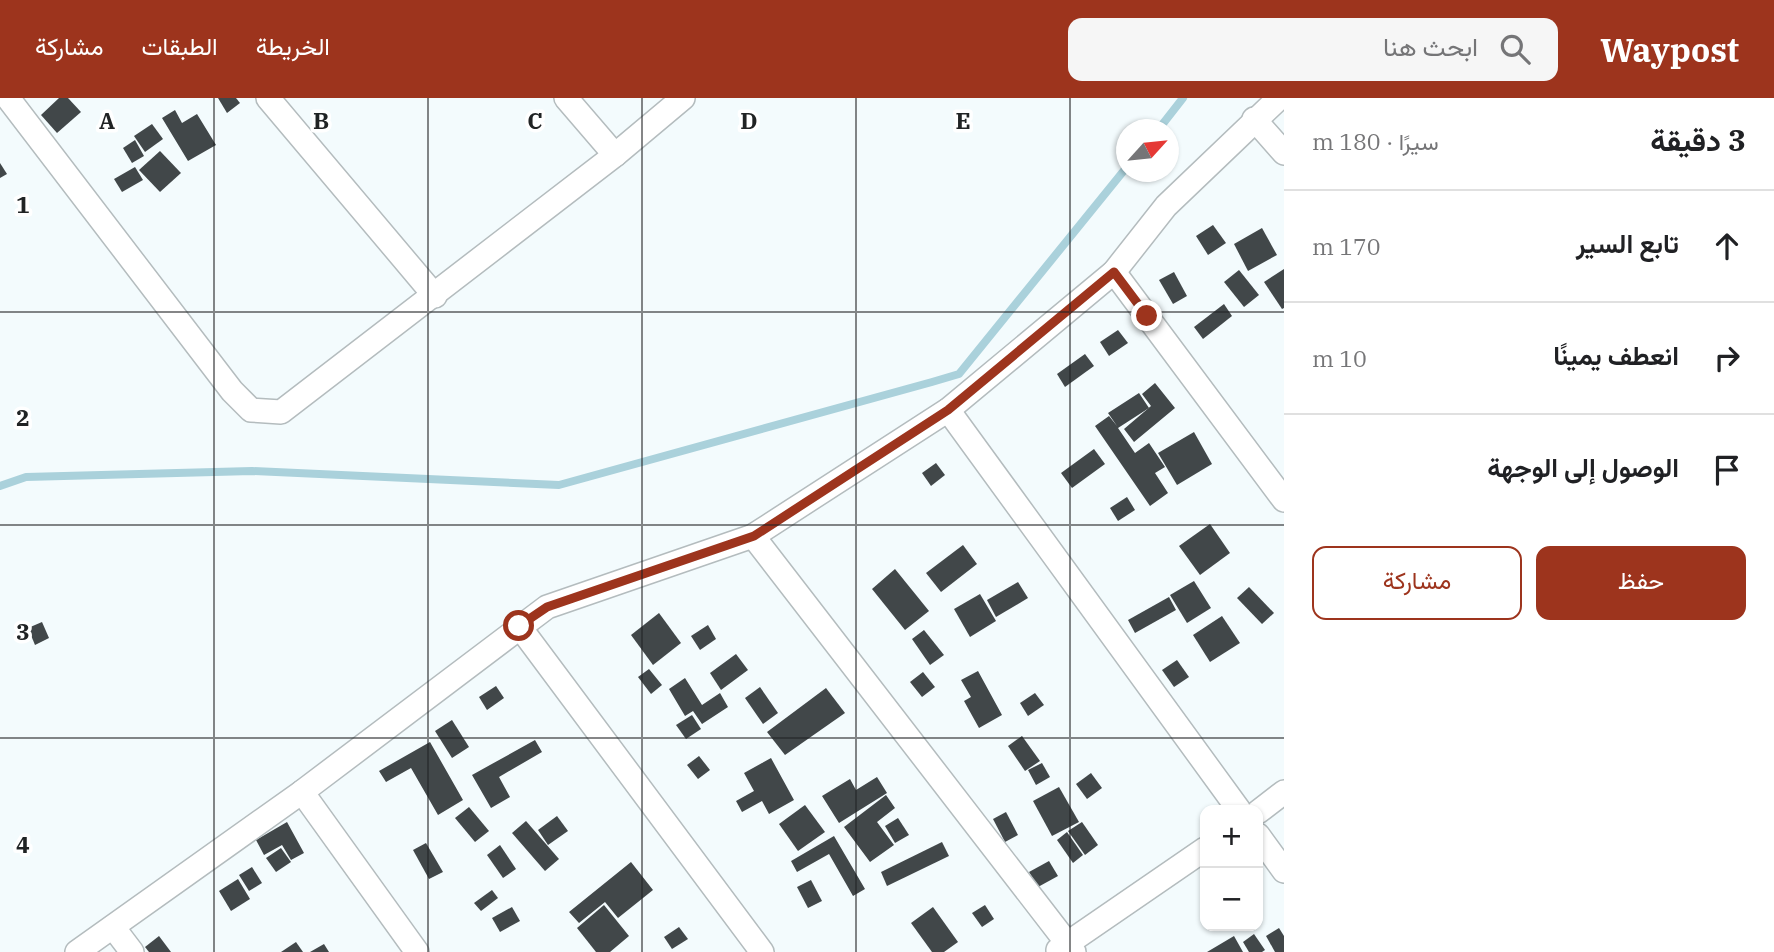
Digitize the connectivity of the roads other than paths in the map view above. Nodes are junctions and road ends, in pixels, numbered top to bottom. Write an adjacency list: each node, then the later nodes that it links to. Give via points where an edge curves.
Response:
1 (8, 98): 10 (street, via 251,410 281,412)
2 (268, 98): 10 (street)
3 (566, 98): 8 (street)
4 (683, 98): 8 (street)
5 (1279, 98): 6 (street)
6 (1254, 119): 7 (street); 9 (street, via 1166,206)
7 (1284, 153)
8 (615, 155): 10 (street)
9 (1114, 272): 11 (street); 12 (street)
10 (435, 296)
11 (948, 410): 13 (street); 17 (street)
12 (1284, 500)
13 (754, 536): 14 (street, via 547,607); 23 (street)
14 (519, 626): 15 (street); 27 (street)
15 (302, 792): 22 (street); 26 (street)
16 (1284, 792): 18 (street)
17 (1235, 805)
18 (1263, 808)
19 (1263, 842): 21 (street)
20 (1200, 853): 23 (street)
21 (1284, 871)
22 (113, 927): 24 (street); 25 (street)
23 (1066, 949)
24 (78, 952)
25 (132, 952)
26 (417, 952)
27 (762, 952)

